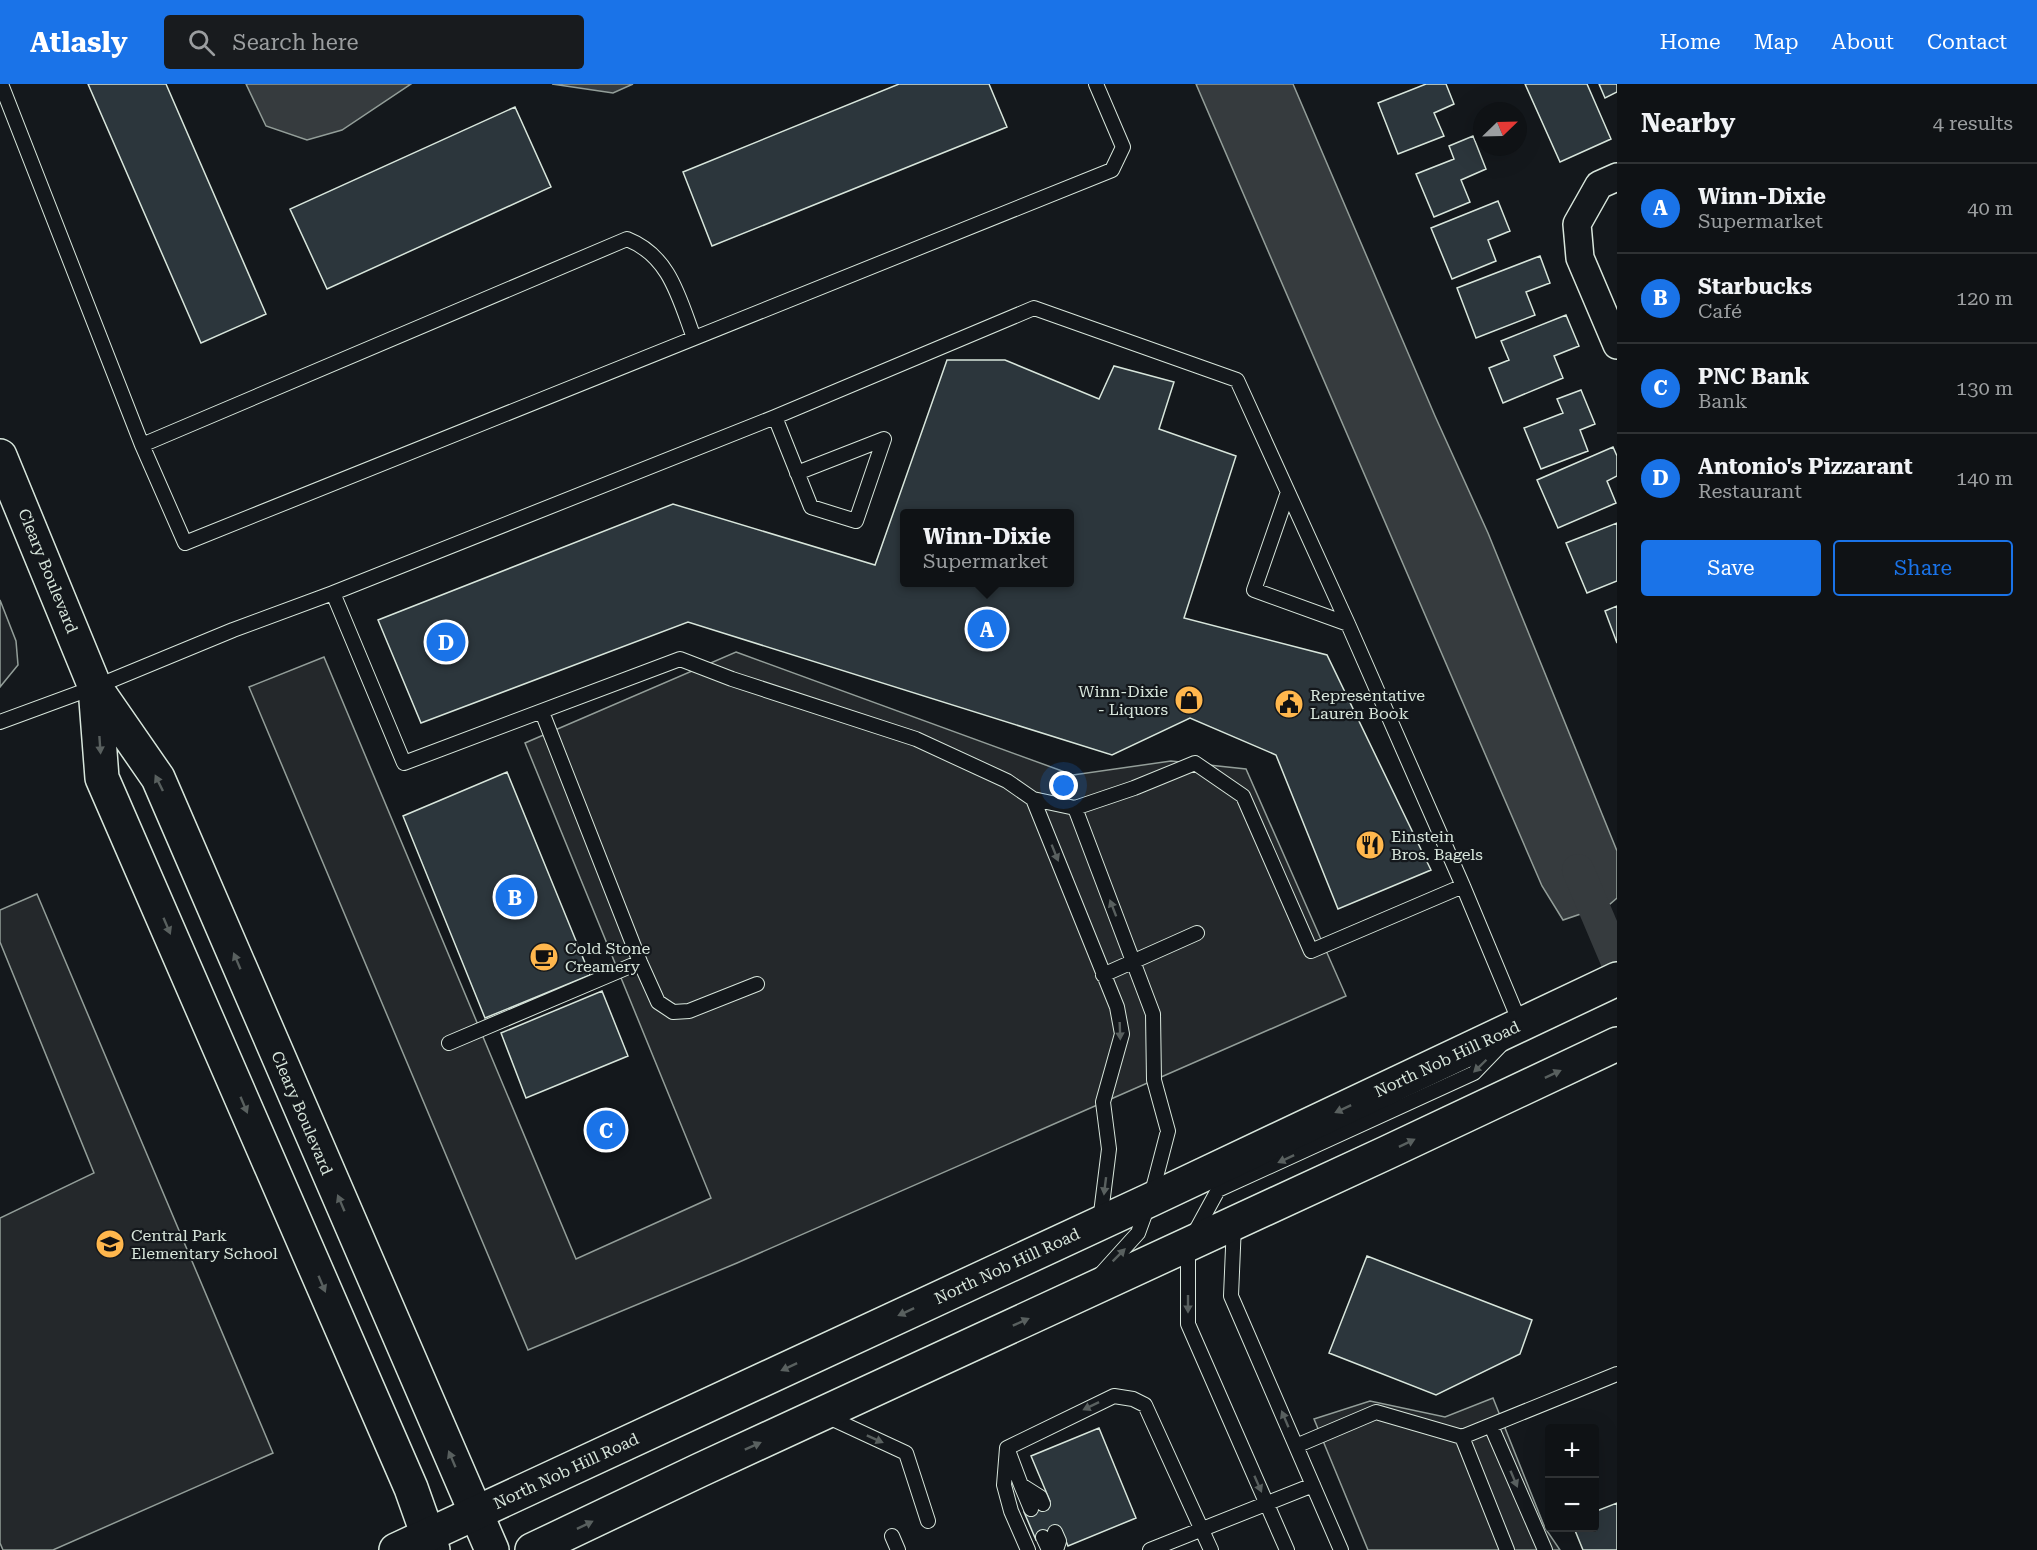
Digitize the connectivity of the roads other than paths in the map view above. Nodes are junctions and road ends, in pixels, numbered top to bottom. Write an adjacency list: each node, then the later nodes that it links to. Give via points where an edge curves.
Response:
1 (1, 84): 7 (lane)
2 (1096, 84): 4 (lane, via 1123,147 1112,170)
3 (1617, 177): 5 (street, via 1599,185 1577,224 1580,258)
4 (694, 338): 7 (lane, via 670,278 655,256 627,239); 7 (lane, via 185,543)
5 (1617, 345)
6 (775, 417): 9 (lane); 10 (lane, via 1034,308 1237,380); 11 (lane)
7 (142, 445)
8 (0, 456): 13 (main road, Cleary Boulevard)
9 (797, 473): 9 (lane, via 811,507 856,521 884,439)
10 (1288, 492): 12 (lane); 12 (lane, via 1254,590)
11 (333, 593): 13 (lane); 14 (lane, via 404,764)
12 (1348, 624): 18 (lane)
13 (95, 687): 15 (lane); 42 (main road, Cleary Boulevard, one-way to 13, via 158,778); 47 (main road, Cleary Boulevard, one-way to 47, via 102,778 411,1488)
14 (542, 712): 16 (lane, via 680,660 916,739 1007,780); 20 (lane)
15 (0, 722)
16 (1033, 799): 17 (lane); 22 (lane, one-way to 22)
17 (1075, 808): 18 (lane, via 1195,763 1243,796 1311,951); 21 (lane, one-way to 17)
18 (1463, 886): 25 (lane)
19 (1197, 933): 21 (lane)
20 (640, 962): 24 (lane, via 658,1002 673,1012 689,1011); 26 (lane)
21 (1134, 963): 22 (lane); 28 (lane, via 1153,1014 1154,1080 1168,1131)
22 (1104, 975): 29 (lane, one-way to 29, via 1117,1007 1122,1034 1103,1102 1109,1149)
23 (1617, 979): 25 (main road, North Nob Hill Road)
24 (757, 984)
25 (1521, 1024): 28 (main road, North Nob Hill Road, one-way to 28); 31 (lane, one-way to 31, via 1474,1073 1218,1190)
26 (449, 1043)
27 (1604, 1050): 30 (main road, one-way to 27)
28 (1150, 1200): 29 (main road, North Nob Hill Road); 32 (lane, one-way to 28, via 1138,1233)
29 (1100, 1223): 42 (main road, North Nob Hill Road, one-way to 42)
30 (1234, 1223): 31 (main road); 37 (lane, one-way to 30, via 1232,1296)
31 (1188, 1245): 32 (main road); 40 (lane, one-way to 40, via 1188,1324)
32 (1078, 1296): 34 (main road, one-way to 32)
33 (1617, 1374): 35 (lane)
34 (822, 1415): 43 (lane, one-way to 43, via 906,1452); 50 (main road, one-way to 34)
35 (1491, 1426): 36 (lane); 59 (lane, one-way to 59)
36 (1462, 1437): 37 (lane, via 1376,1412); 58 (lane)
37 (1296, 1446): 39 (lane)
38 (1007, 1448): 41 (lane, via 1021,1485 1040,1497); 44 (lane, one-way to 38, via 1145,1405 1122,1396 1107,1398); 52 (lane, via 1004,1485)
39 (1313, 1485): 40 (lane); 57 (lane)
40 (1267, 1504): 44 (lane); 56 (lane)
41 (1037, 1506)
42 (476, 1513): 47 (main road, North Nob Hill Road); 49 (main road, Cleary Boulevard)
43 (928, 1521)
44 (1202, 1529): 54 (lane); 55 (lane)
45 (892, 1536): 51 (lane)
46 (1049, 1539): 53 (lane, via 1059,1541)
47 (430, 1542): 48 (main road, North Nob Hill Road)
48 (396, 1550)
49 (492, 1550)
50 (532, 1550)
51 (898, 1550)
52 (1028, 1550)
53 (1056, 1550)
54 (1150, 1550)
55 (1211, 1550)
56 (1287, 1550)
57 (1341, 1550)
58 (1507, 1550)
59 (1545, 1550)

